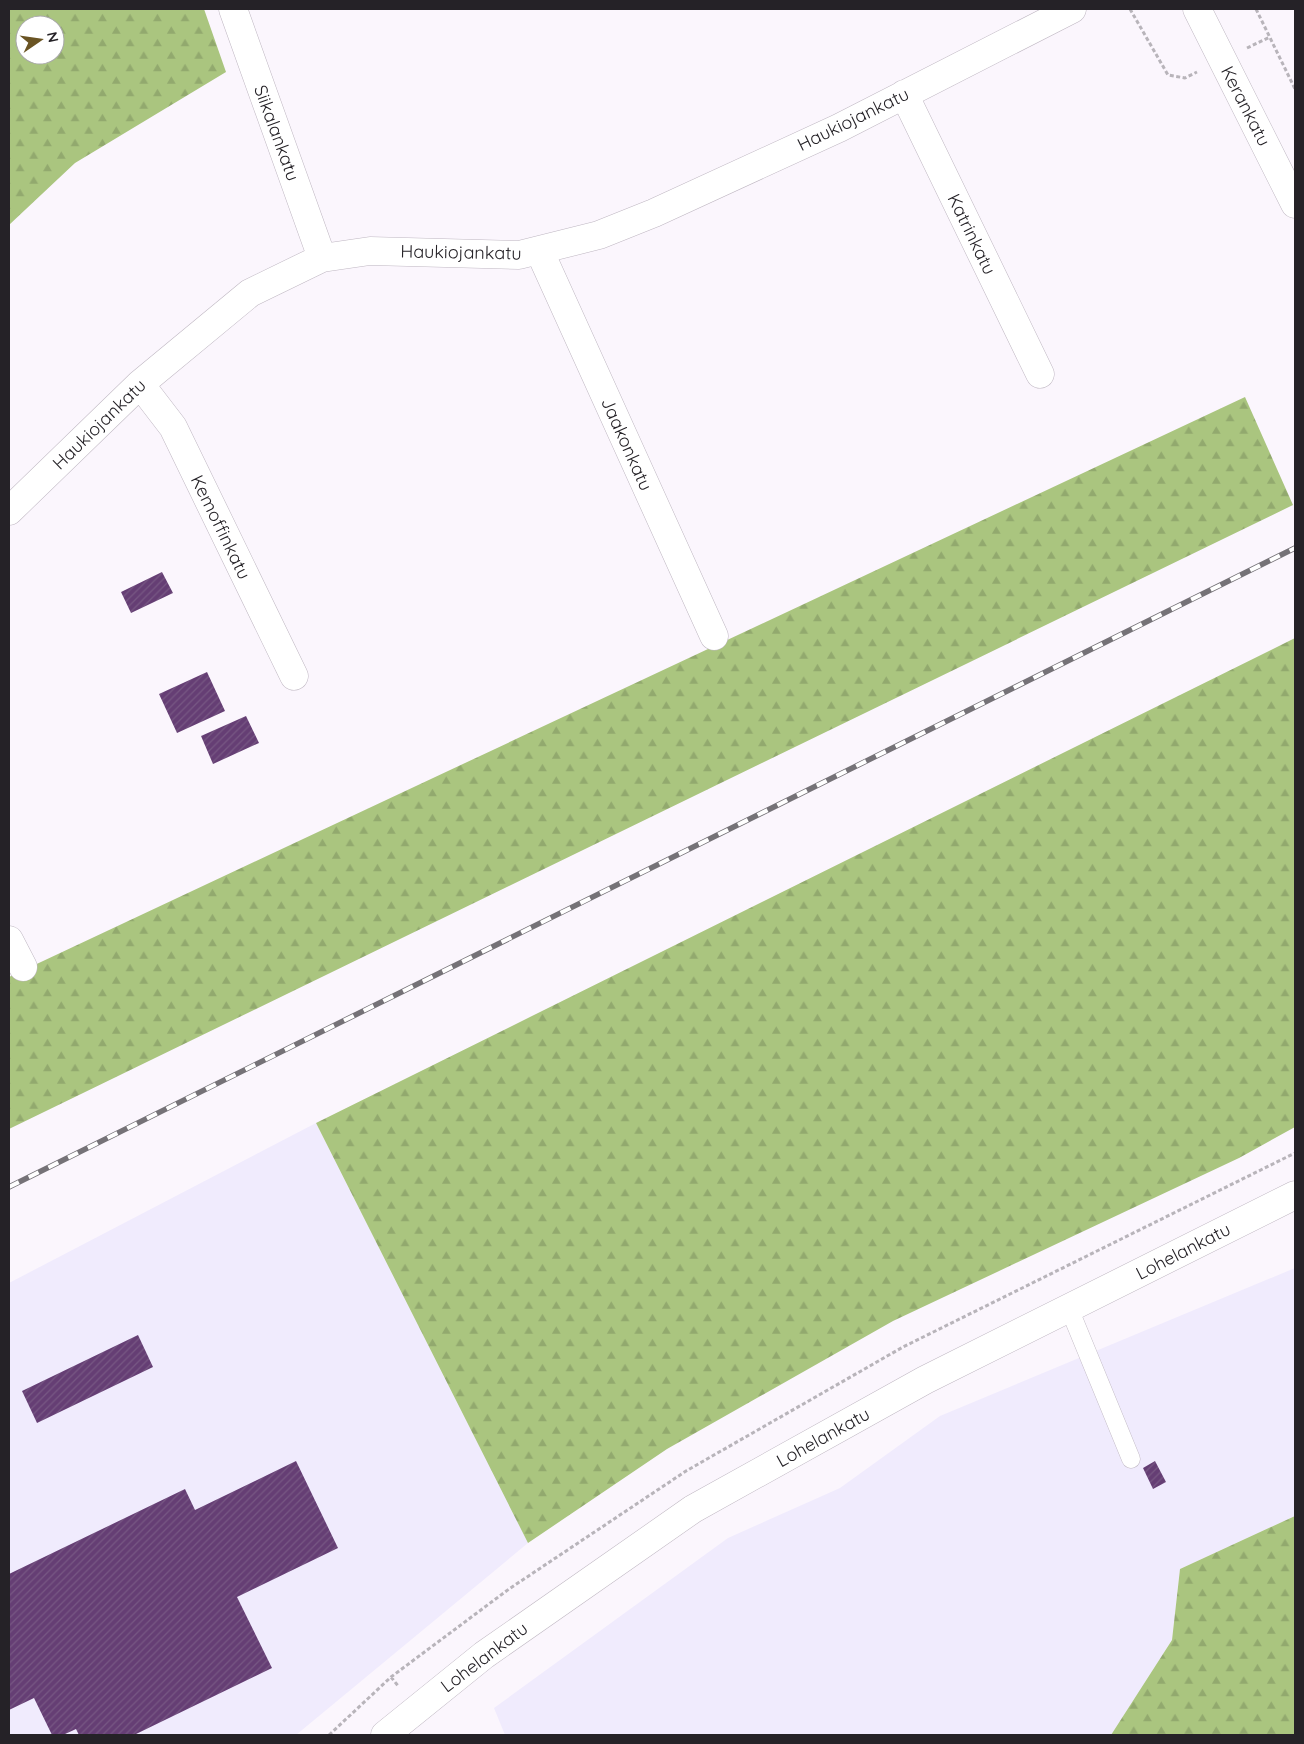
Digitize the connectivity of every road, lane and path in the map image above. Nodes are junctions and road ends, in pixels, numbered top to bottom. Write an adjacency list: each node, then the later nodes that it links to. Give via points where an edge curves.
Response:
1 (233, 9): 9 (street, Siikalankatu)
2 (1072, 9): 6 (street, Haukiojankatu)
3 (1197, 9): 7 (street, Kerankatu)
4 (1256, 9): 5 (path)
5 (1295, 89)
6 (904, 94): 8 (street, Haukiojankatu, via 654,213 599,235); 10 (street, Katrinkatu)
7 (1295, 204)
8 (540, 252): 9 (street, Haukiojankatu, via 489,256 370,251); 13 (street, Jaakonkatu)
9 (322, 258): 11 (street, Haukiojankatu, via 250,293)
10 (1040, 374)
11 (140, 384): 12 (street, Haukiojankatu); 14 (street, Kemoffinkatu, via 173,427)
12 (9, 511)
13 (714, 636)
14 (294, 676)
15 (9, 940): 16 (street)
16 (23, 967)
17 (1295, 1195): 18 (street, Lohelankatu)
18 (1069, 1308): 19 (lane); 20 (street, Lohelankatu, via 925,1380 693,1509 484,1654)
19 (1131, 1459)
20 (385, 1735)

